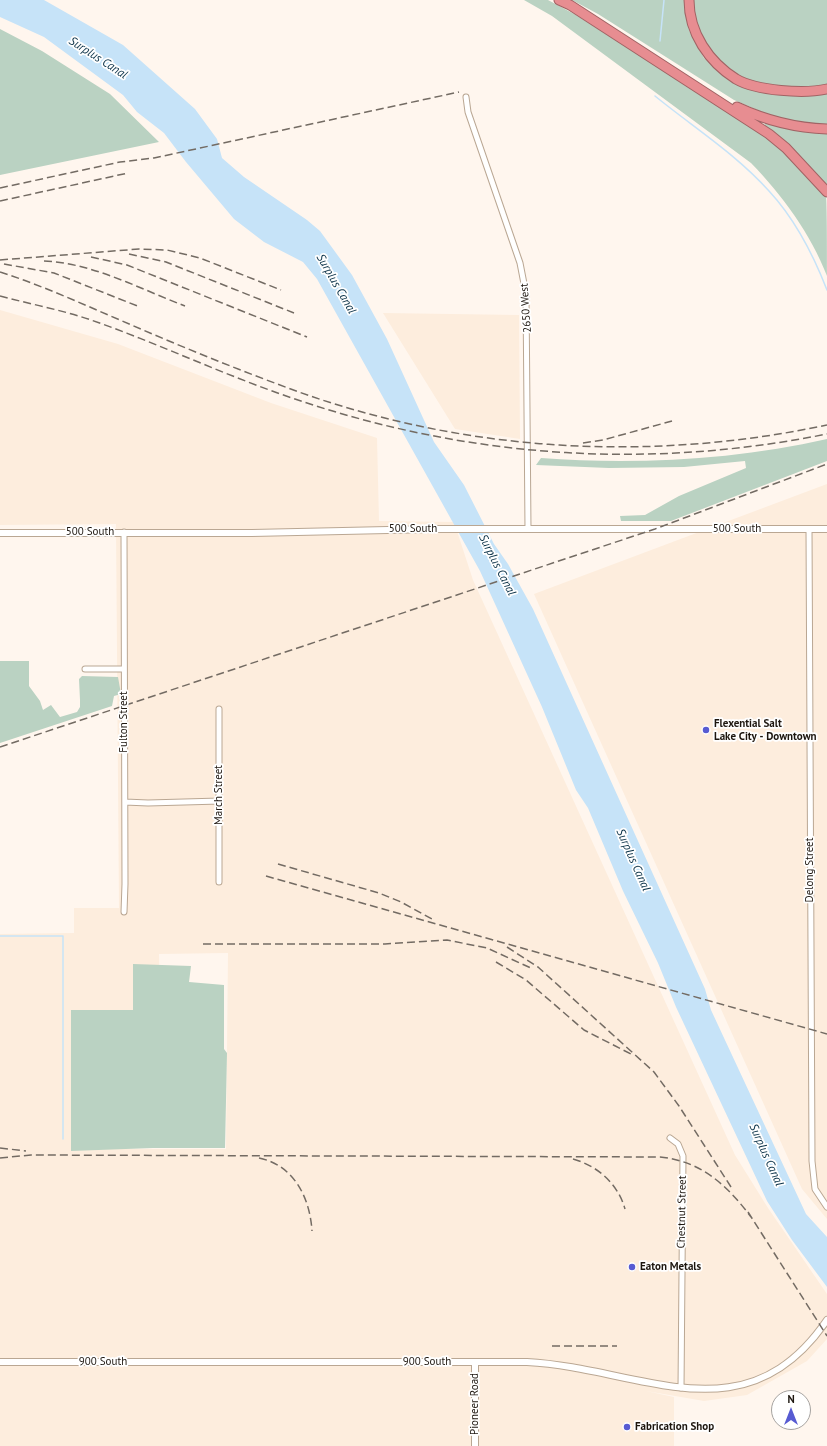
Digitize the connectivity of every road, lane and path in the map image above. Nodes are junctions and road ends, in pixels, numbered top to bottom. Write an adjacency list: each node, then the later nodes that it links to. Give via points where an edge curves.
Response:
1 (559, 0): 4 (highway)
2 (689, 0): 3 (highway, via 691,19 700,42 718,65 737,79 763,87 791,91)
3 (827, 89)
4 (706, 93): 6 (highway, via 772,121); 7 (highway, via 769,134 786,148)
5 (466, 97): 8 (street, 2650 West, via 468,112 520,263 526,294)
6 (827, 130)
7 (827, 192)
8 (528, 529): 9 (street, 500 South); 11 (street, 500 South)
9 (809, 529): 10 (street, 500 South); 21 (street, Delong Street, via 811,1153 815,1189)
10 (827, 529)
11 (124, 532): 12 (street, 500 South); 14 (street, Fulton Street)
12 (0, 533)
13 (85, 670): 14 (street)
14 (124, 670): 17 (street, Fulton Street)
15 (219, 709): 16 (street, March Street)
16 (220, 801): 17 (street); 18 (street, March Street)
17 (125, 802): 19 (street, Fulton Street)
18 (219, 882)
19 (124, 912)
20 (670, 1138): 25 (street, Chestnut Street, via 678,1144 683,1156)
21 (827, 1207)
22 (827, 1320): 25 (street, 900 South, via 795,1358 762,1378 721,1389)
23 (0, 1362): 24 (street, 900 South)
24 (475, 1362): 25 (street, 900 South, via 564,1365); 26 (street, Pioneer Road)
25 (681, 1388)
26 (475, 1446)

